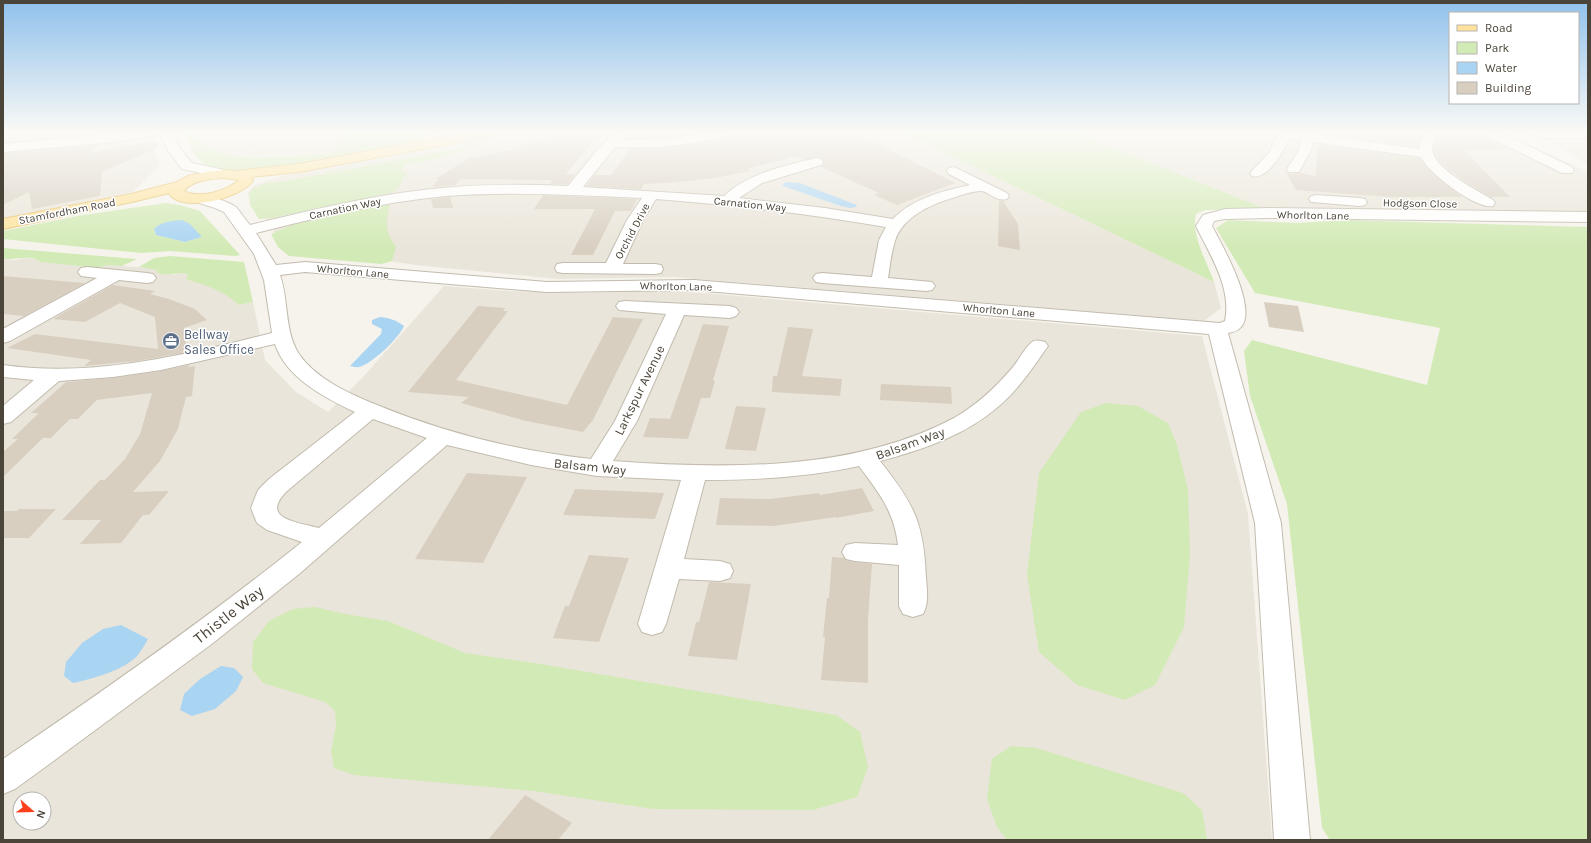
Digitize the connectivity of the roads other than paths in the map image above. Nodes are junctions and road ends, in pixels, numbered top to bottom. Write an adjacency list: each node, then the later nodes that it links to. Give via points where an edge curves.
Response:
1 (188, 171): 12 (street)
2 (204, 171): 10 (street)
3 (283, 171): 10 (main road)
4 (588, 171): 13 (street)
5 (782, 171): 18 (street, via 755,180)
6 (799, 171): 9 (street)
7 (1440, 171): 19 (street, Hodgson Close)
8 (954, 172): 11 (street)
9 (814, 178)
10 (235, 181): 12 (main road, via 205,176); 16 (main road, via 219,195); 21 (street)
11 (983, 186): 15 (street); 24 (street, via 932,201 908,213)
12 (183, 188): 16 (main road); 23 (main road, Stamfordham Road)
13 (572, 191): 14 (street, Carnation Way); 25 (street, Carnation Way, via 491,190 424,194 353,206)
14 (652, 195): 18 (street, Carnation Way); 27 (street, Orchid Drive, via 636,220)
15 (1002, 196)
16 (198, 198): 21 (street)
17 (1316, 199): 19 (street, Hodgson Close, via 1355,205)
18 (727, 201): 24 (street, Carnation Way, via 810,210)
19 (1488, 203): 20 (street, Hodgson Close)
20 (1588, 203)
21 (229, 209): 25 (street, Balsam Way)
22 (1588, 218): 39 (street, Whorlton Lane, via 1262,213 1217,215 1208,218 1204,226 1234,293 1237,312 1232,326)
23 (3, 224)
24 (898, 224): 34 (street, via 887,240)
25 (246, 231): 29 (street, Balsam Way, via 263,254)
26 (563, 268): 27 (street, Orchid Drive)
27 (612, 268): 28 (street, Orchid Drive)
28 (655, 269)
29 (271, 271): 39 (street, Whorlton Lane, via 305,267 547,287 694,285); 40 (street, Balsam Way)
30 (87, 272): 31 (street)
31 (116, 275): 32 (street); 41 (street)
32 (147, 278)
33 (822, 278): 34 (street)
34 (879, 282): 35 (street)
35 (926, 286)
36 (625, 306): 37 (street)
37 (677, 309): 38 (street); 49 (street, Larkspur Avenue, via 626,421)
38 (730, 312)
39 (1217, 329): 59 (street, via 1268,523)
40 (281, 336): 44 (street, via 165,364 106,372); 45 (street, Balsam Way, via 291,358 311,377 345,398)
41 (3, 338)
42 (1038, 346): 48 (street, Balsam Way, via 998,397 957,426 909,446)
43 (3, 371): 44 (street)
44 (53, 375): 46 (street)
45 (371, 410): 47 (street, Balsam Way); 51 (street, via 267,496 263,508 266,517 276,524)
46 (3, 417)
47 (443, 437): 49 (street, Balsam Way, via 530,459); 51 (street, Thistle Way)
48 (866, 458): 50 (street, Balsam Way, via 806,469); 53 (street, via 906,519)
49 (597, 468): 50 (street, Balsam Way)
50 (695, 473): 54 (street)
51 (323, 539): 58 (street, Thistle Way, via 144,678)
52 (855, 552): 53 (street)
53 (912, 556): 56 (street)
54 (667, 568): 55 (street); 57 (street)
55 (720, 572)
56 (913, 606)
57 (652, 624)
58 (3, 778)
59 (1292, 840)

